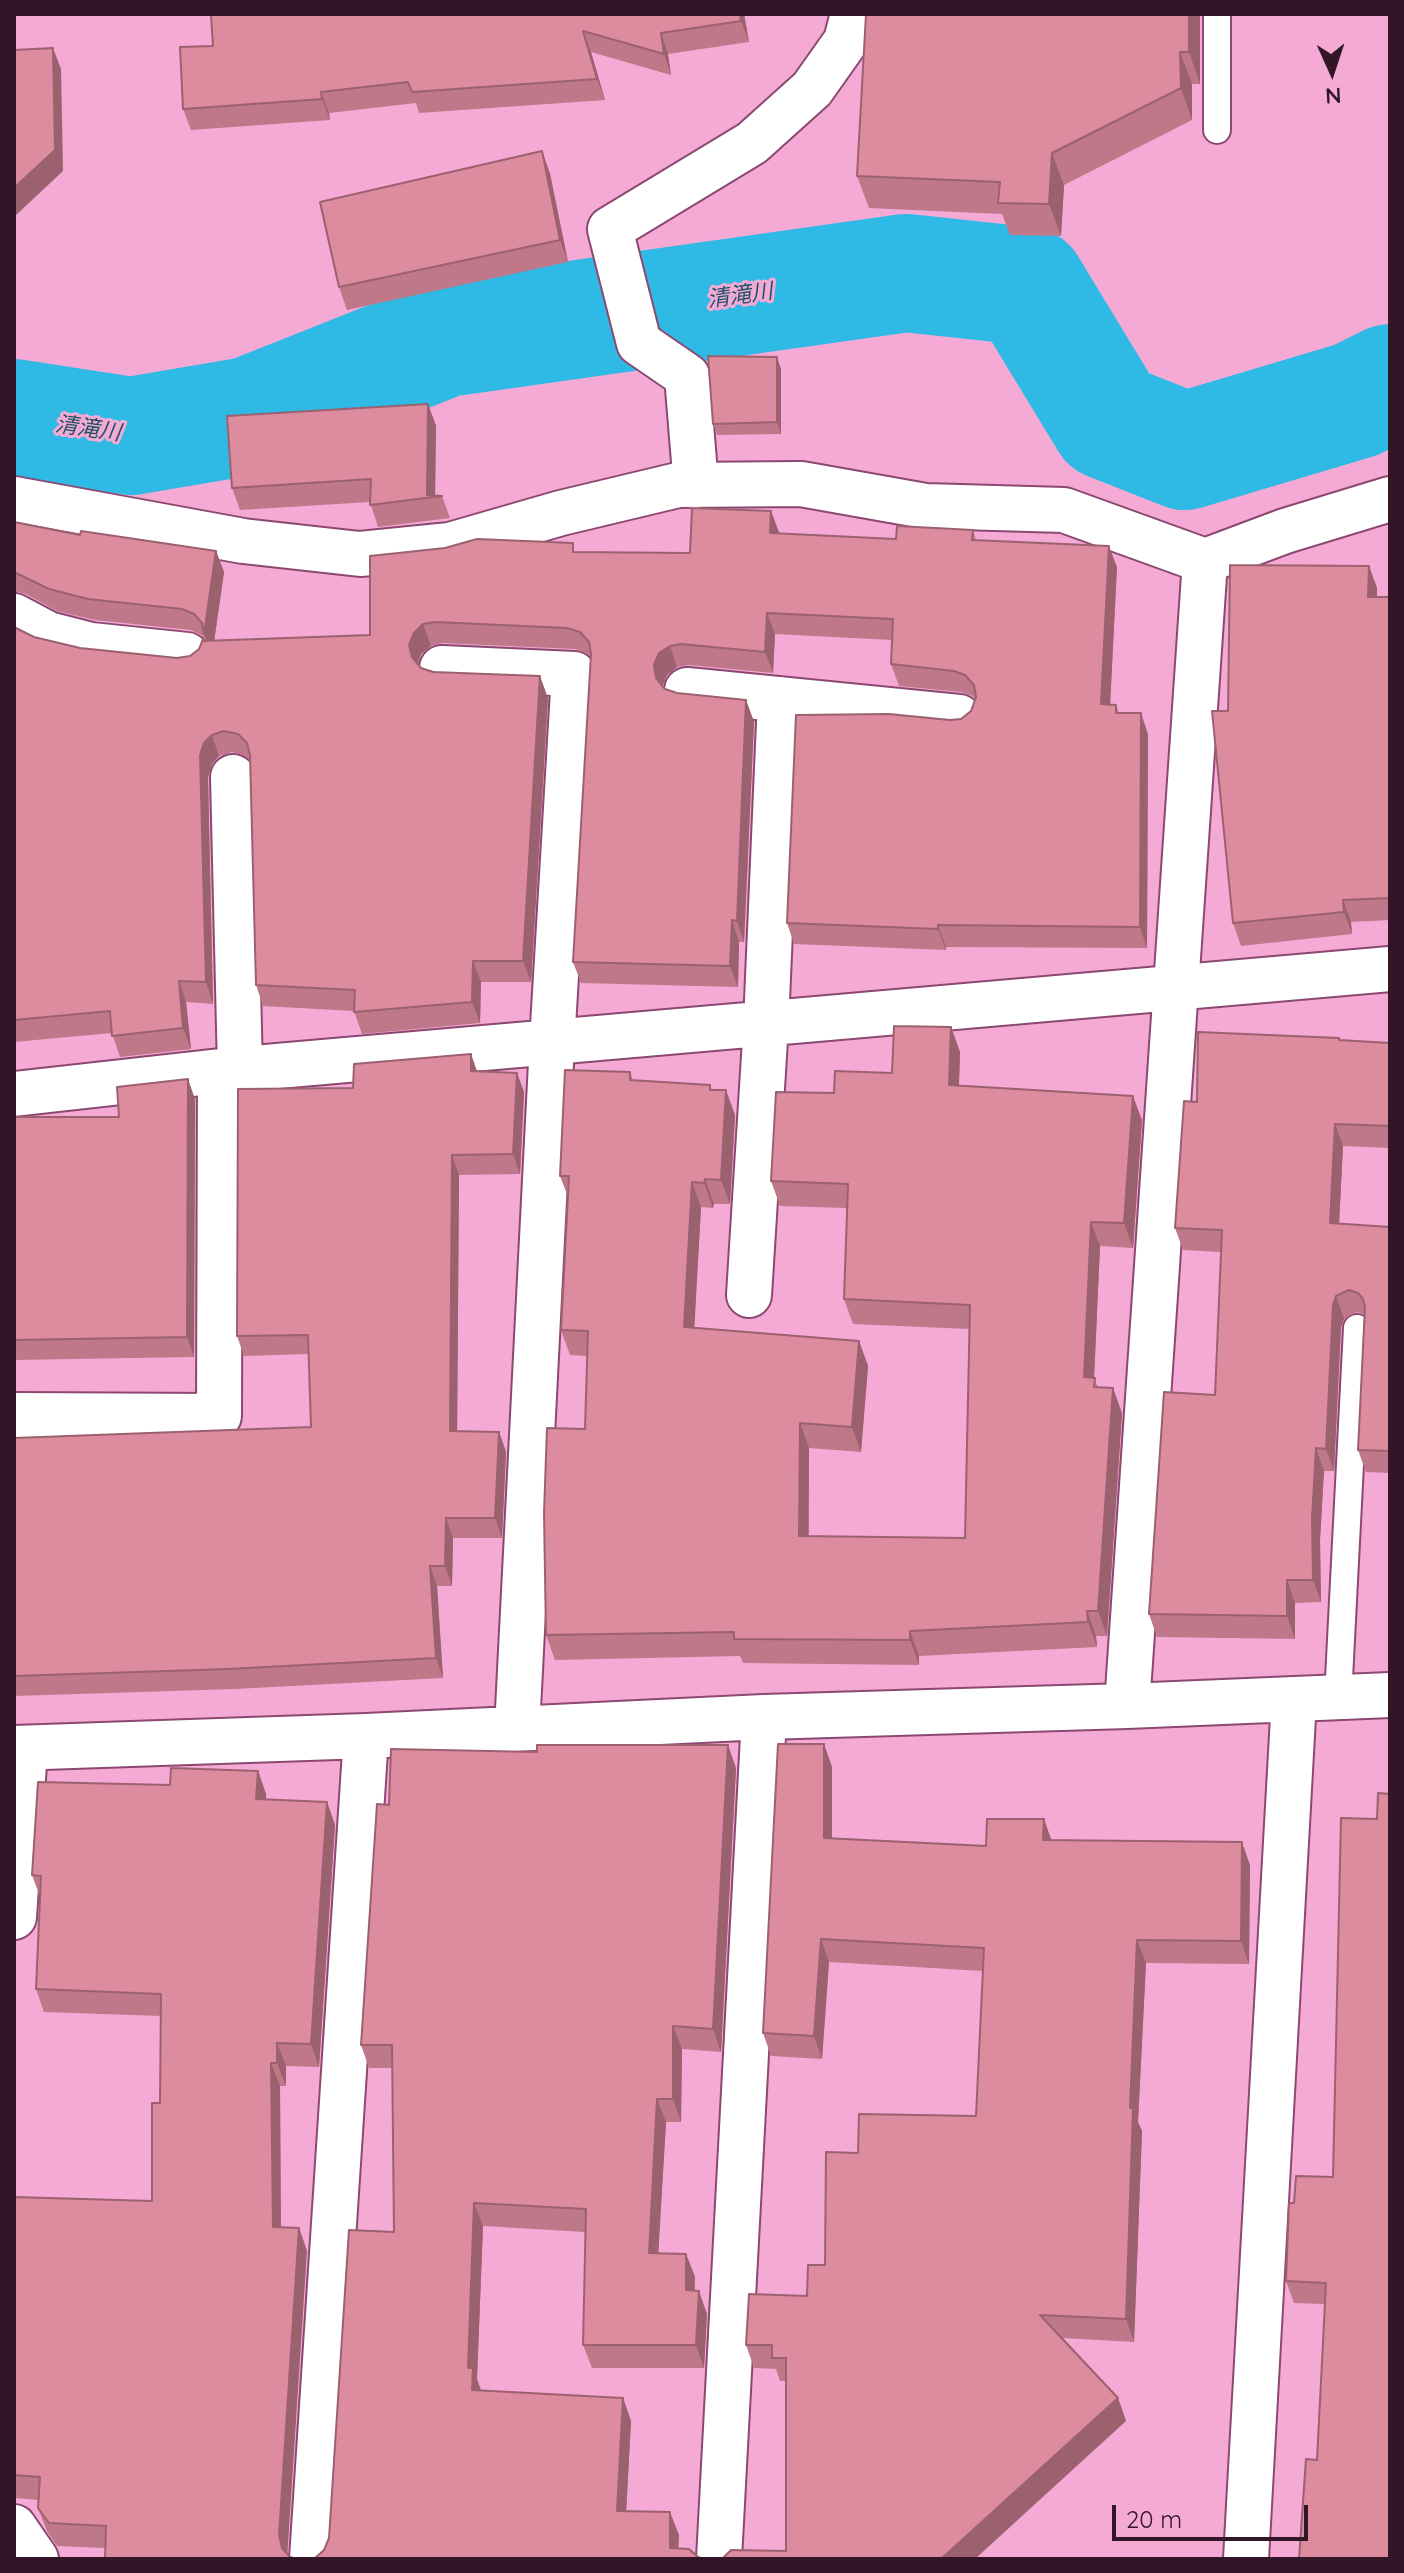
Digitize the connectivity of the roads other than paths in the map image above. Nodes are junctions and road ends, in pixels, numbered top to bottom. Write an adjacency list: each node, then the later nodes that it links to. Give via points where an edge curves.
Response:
1 (853, 14): 4 (street, via 846,41 812,89 752,143 610,229 639,343 687,376)
2 (1217, 14): 3 (lane)
3 (1217, 130)
4 (696, 486): 5 (street, via 678,485 450,545 360,554 243,541); 7 (street, via 801,484 925,506 1064,510)
5 (14, 499)
6 (1390, 499): 7 (street)
7 (1205, 561): 16 (street)
8 (14, 616): 9 (street, via 48,634 91,645)
9 (187, 655)
10 (442, 668): 18 (street, via 574,674)
11 (687, 690): 12 (street)
12 (780, 699): 13 (street); 17 (street)
13 (959, 717)
14 (233, 777): 19 (street)
15 (1390, 969): 16 (street)
16 (1176, 988): 17 (street); 27 (street)
17 (766, 1024): 18 (street); 21 (street)
18 (552, 1043): 19 (street); 29 (street)
19 (230, 1071): 20 (street); 23 (street, via 219,1416)
20 (14, 1094)
21 (749, 1295)
22 (1357, 1328): 25 (lane)
23 (14, 1415)
24 (1390, 1695): 25 (street)
25 (1338, 1698): 26 (street)
26 (1294, 1699): 27 (street); 37 (street)
27 (1127, 1706): 28 (street)
28 (764, 1717): 29 (street); 36 (street)
29 (517, 1729): 30 (street)
30 (366, 1736): 31 (street); 35 (street)
31 (20, 1748): 32 (street)
32 (14, 1917)
33 (14, 2527): 34 (street)
34 (36, 2559)
35 (312, 2559)
36 (719, 2559)
37 (1246, 2559)

